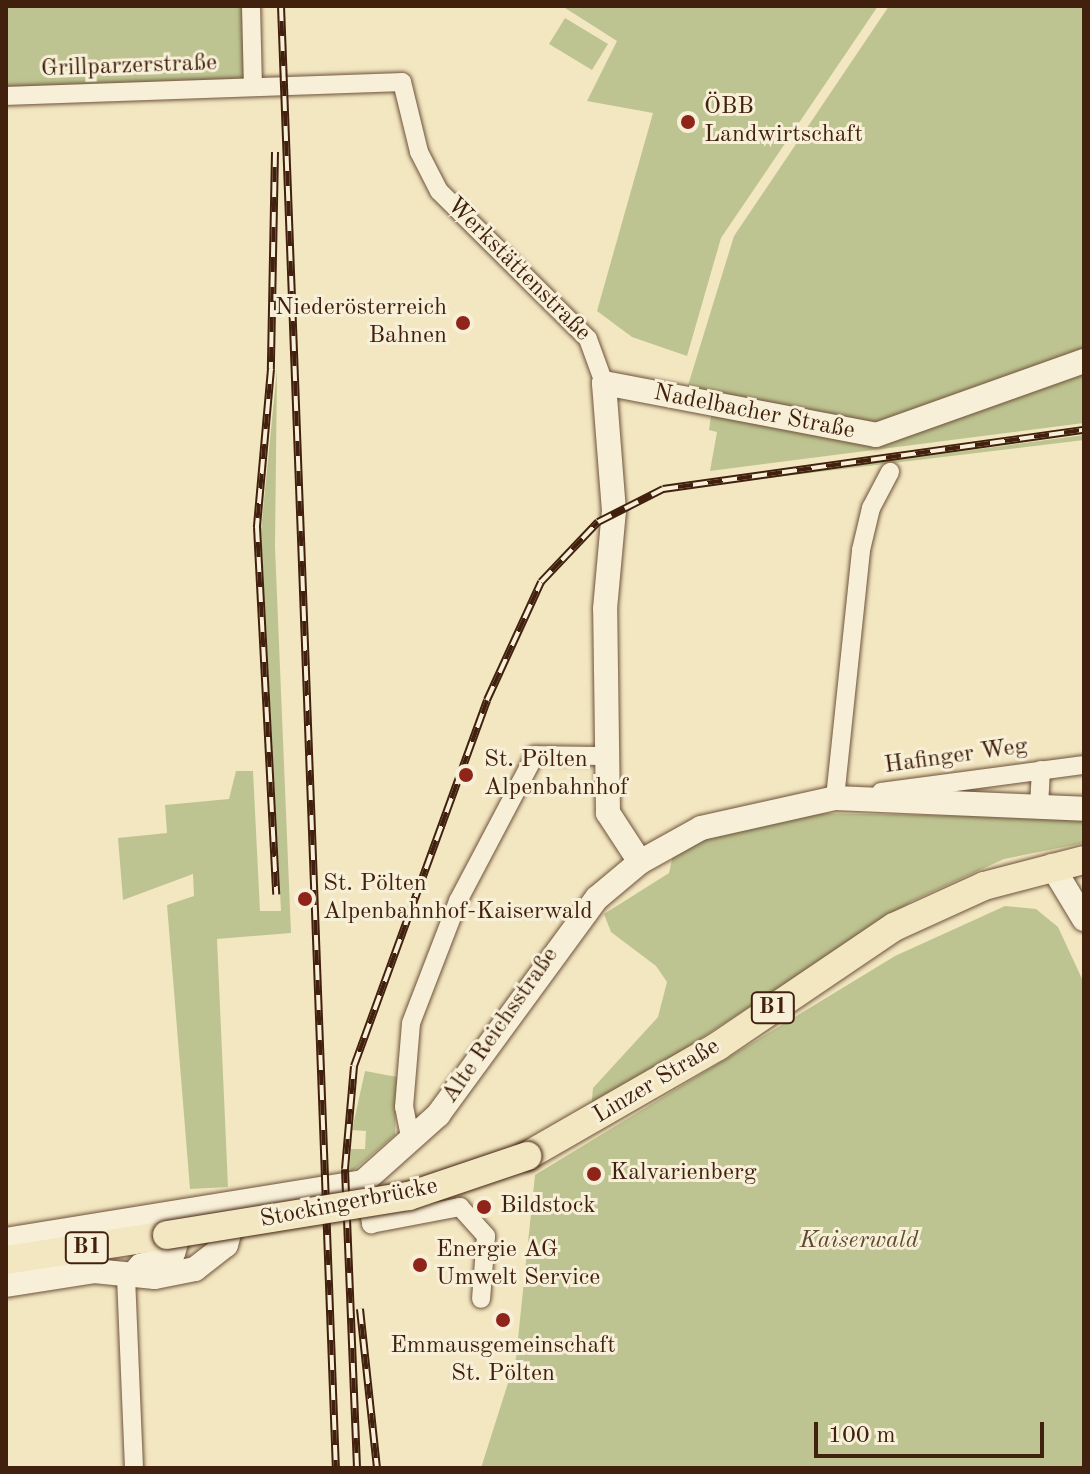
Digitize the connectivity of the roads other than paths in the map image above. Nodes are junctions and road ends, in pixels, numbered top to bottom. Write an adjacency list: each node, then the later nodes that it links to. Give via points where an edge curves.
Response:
1 (251, 6): 2 (street)
2 (253, 86): 3 (street, Grillparzerstraße); 5 (street, Werkstättenstraße, via 402,82 419,152 439,191 588,339)
3 (6, 96)
4 (1084, 361): 5 (street, Nadelbacher Straße, via 876,435)
5 (604, 383): 7 (street, Werkstättenstraße, via 614,511)
6 (890, 472): 10 (street, via 871,508 861,550)
7 (607, 756): 14 (street, Werkstättenstraße, via 608,813); 17 (street, via 535,755 458,901 411,1023 404,1093)
8 (1084, 765): 9 (street, Hafinger Weg)
9 (1041, 770): 10 (street, Hafinger Weg); 11 (street)
10 (835, 798): 11 (street, Alte Reichsstraße); 14 (street, Alte Reichsstraße, via 737,815)
11 (1039, 807): 12 (street, Alte Reichsstraße)
12 (1084, 809)
13 (1084, 860): 15 (main road, Linzer Straße / B1)
14 (640, 862): 17 (street, Alte Reichsstraße, via 564,935 451,1097)
15 (1052, 866): 16 (street); 18 (main road, Linzer Straße / B1, via 984,886 894,927 718,1046)
16 (1084, 919)
17 (411, 1142): 19 (street, Alte Reichsstraße)
18 (527, 1156): 23 (main road, Stockingerbrücke / B1, bridge, via 409,1196)
19 (363, 1182): 20 (street); 26 (street, via 371,1224 460,1207 486,1236)
20 (237, 1203): 21 (street); 24 (street, via 226,1245 195,1269)
21 (186, 1213): 22 (street); 24 (street, via 176,1254 139,1263)
22 (6, 1240)
23 (6, 1260)
24 (126, 1278): 25 (street, via 94,1271); 27 (street)
25 (6, 1285)
26 (481, 1299)
27 (134, 1468)

